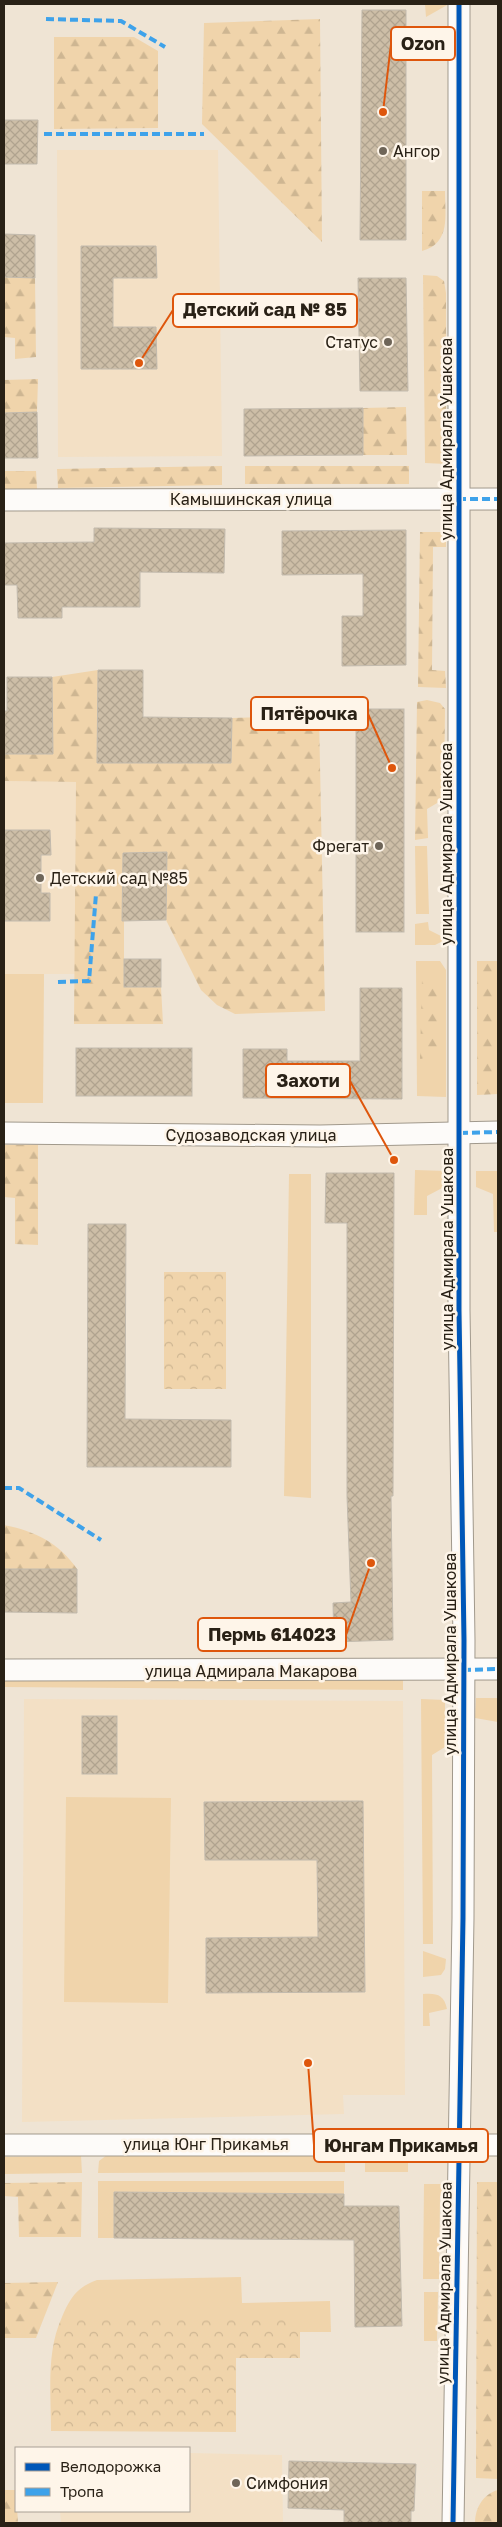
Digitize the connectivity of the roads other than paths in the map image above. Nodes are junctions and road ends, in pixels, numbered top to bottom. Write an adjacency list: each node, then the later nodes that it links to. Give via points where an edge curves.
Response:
1 (459, 4): 2 (street, улица Адмирала Ушакова)
2 (458, 499): 3 (street, Камышинская улица); 4 (street, Камышинская улица); 7 (street, улица Адмирала Ушакова)
3 (498, 499)
4 (4, 500)
5 (498, 1132): 7 (street, Судозаводская улица)
6 (4, 1133): 7 (street, Судозаводская улица, via 320,1136)
7 (460, 1133): 10 (street, улица Адмирала Ушакова)
8 (498, 1669): 10 (street, улица Адмирала Макарова)
9 (4, 1670): 10 (street, улица Адмирала Макарова)
10 (463, 1670): 12 (street, улица Адмирала Ушакова)
11 (4, 2144): 12 (street, улица Юнг Прикамья)
12 (459, 2145): 13 (street, улица Юнг Прикамья); 14 (street, улица Адмирала Ушакова)
13 (498, 2145)
14 (453, 2523)

